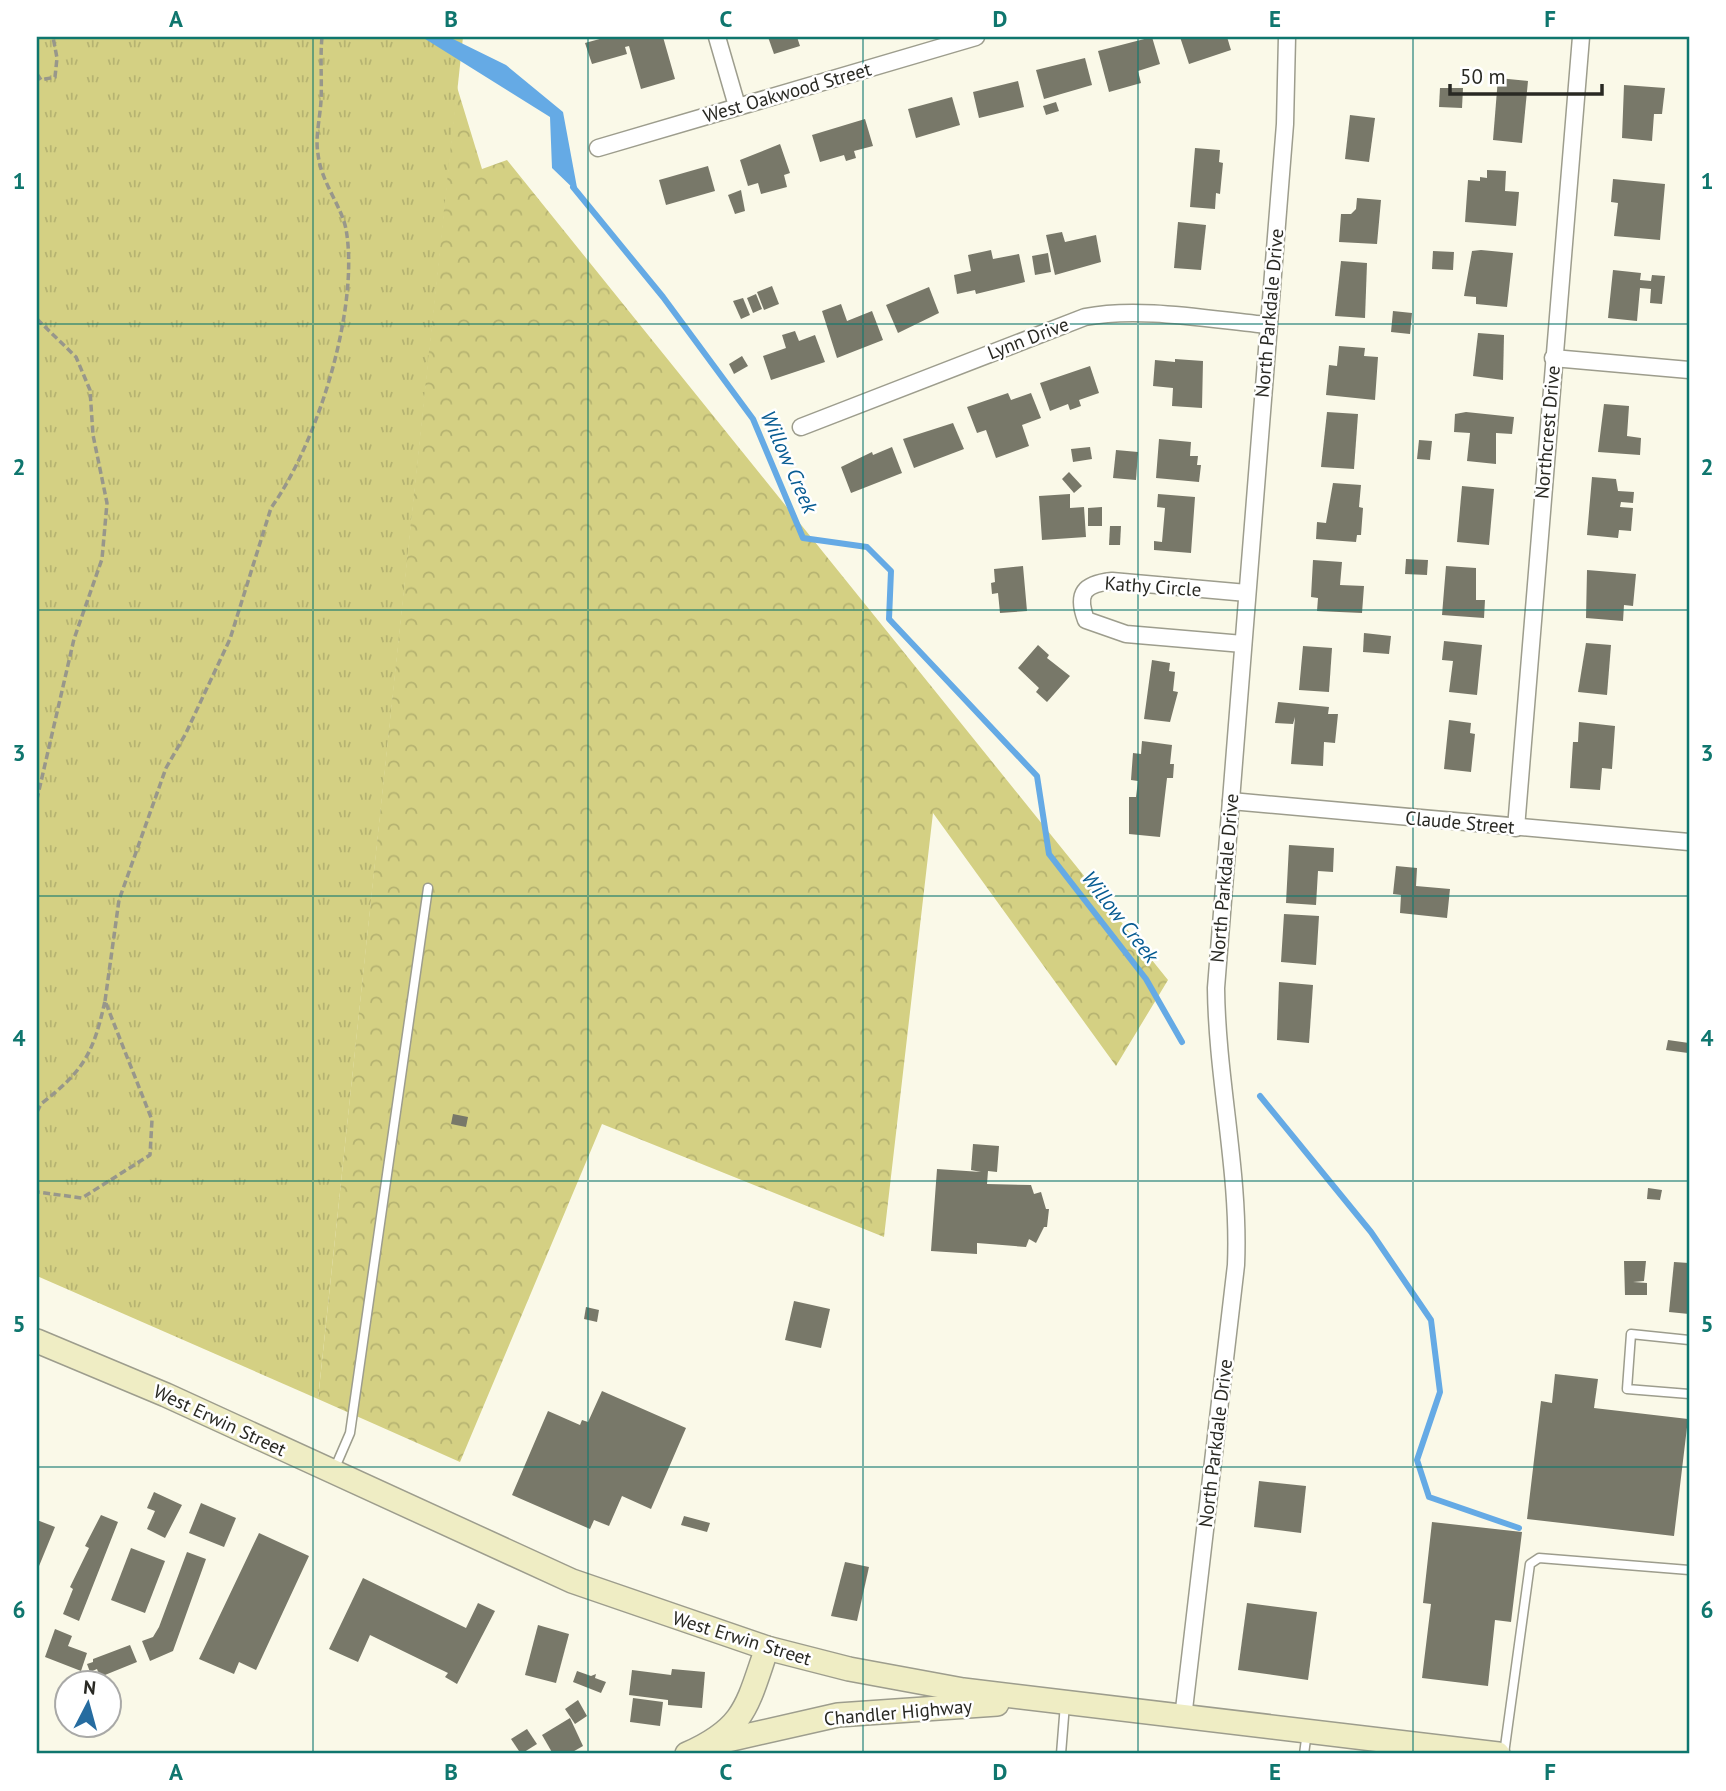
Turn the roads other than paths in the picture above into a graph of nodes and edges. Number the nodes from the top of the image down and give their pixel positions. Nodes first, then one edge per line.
1 (717, 37) edge
2 (976, 37) edge
3 (1287, 37) edge
4 (1581, 37) edge
5 (737, 106) junction
6 (598, 148) dead end
7 (1268, 325) junction
8 (1553, 358) junction
9 (1689, 370) edge
10 (801, 426) dead end
11 (1247, 593) junction
12 (1243, 644) junction
13 (1231, 801) junction
14 (1516, 828) junction
15 (1689, 842) edge
16 (428, 888) dead end
17 (1689, 1340) edge
18 (37, 1341) edge
19 (1689, 1394) edge
20 (333, 1472) junction
21 (1689, 1570) edge
22 (767, 1648) junction
23 (1057, 1703) junction
24 (1183, 1718) junction
25 (1306, 1743) edge
26 (710, 1744) junction
27 (1390, 1748) edge
28 (687, 1754) edge
29 (1061, 1754) edge
30 (1498, 1754) edge
31 (1504, 1754) edge

1 - 5 street
2 - 5 street, West Oakwood Street
3 - 7 street, North Parkdale Drive
4 - 8 street, Northcrest Drive
5 - 6 street, West Oakwood Street
7 - 10 street, Lynn Drive
7 - 11 street, North Parkdale Drive
8 - 9 street
8 - 14 street, Northcrest Drive
11 - 12 street, North Parkdale Drive
11 - 12 street, Kathy Circle
12 - 13 street, North Parkdale Drive
13 - 14 street, Claude Street
13 - 24 street, North Parkdale Drive
14 - 15 street, Claude Street
16 - 20 lane
17 - 19 lane
18 - 20 main road, West Erwin Street
20 - 22 main road, West Erwin Street
21 - 31 lane
22 - 23 main road, West Erwin Street
22 - 26 main road, Chandler Highway
23 - 24 main road, West Erwin Street
23 - 26 main road, Chandler Highway
23 - 29 lane
24 - 25 main road, West Erwin Street
25 - 27 main road, West Erwin Street
26 - 28 main road, Chandler Highway
27 - 30 main road, West Erwin Street

